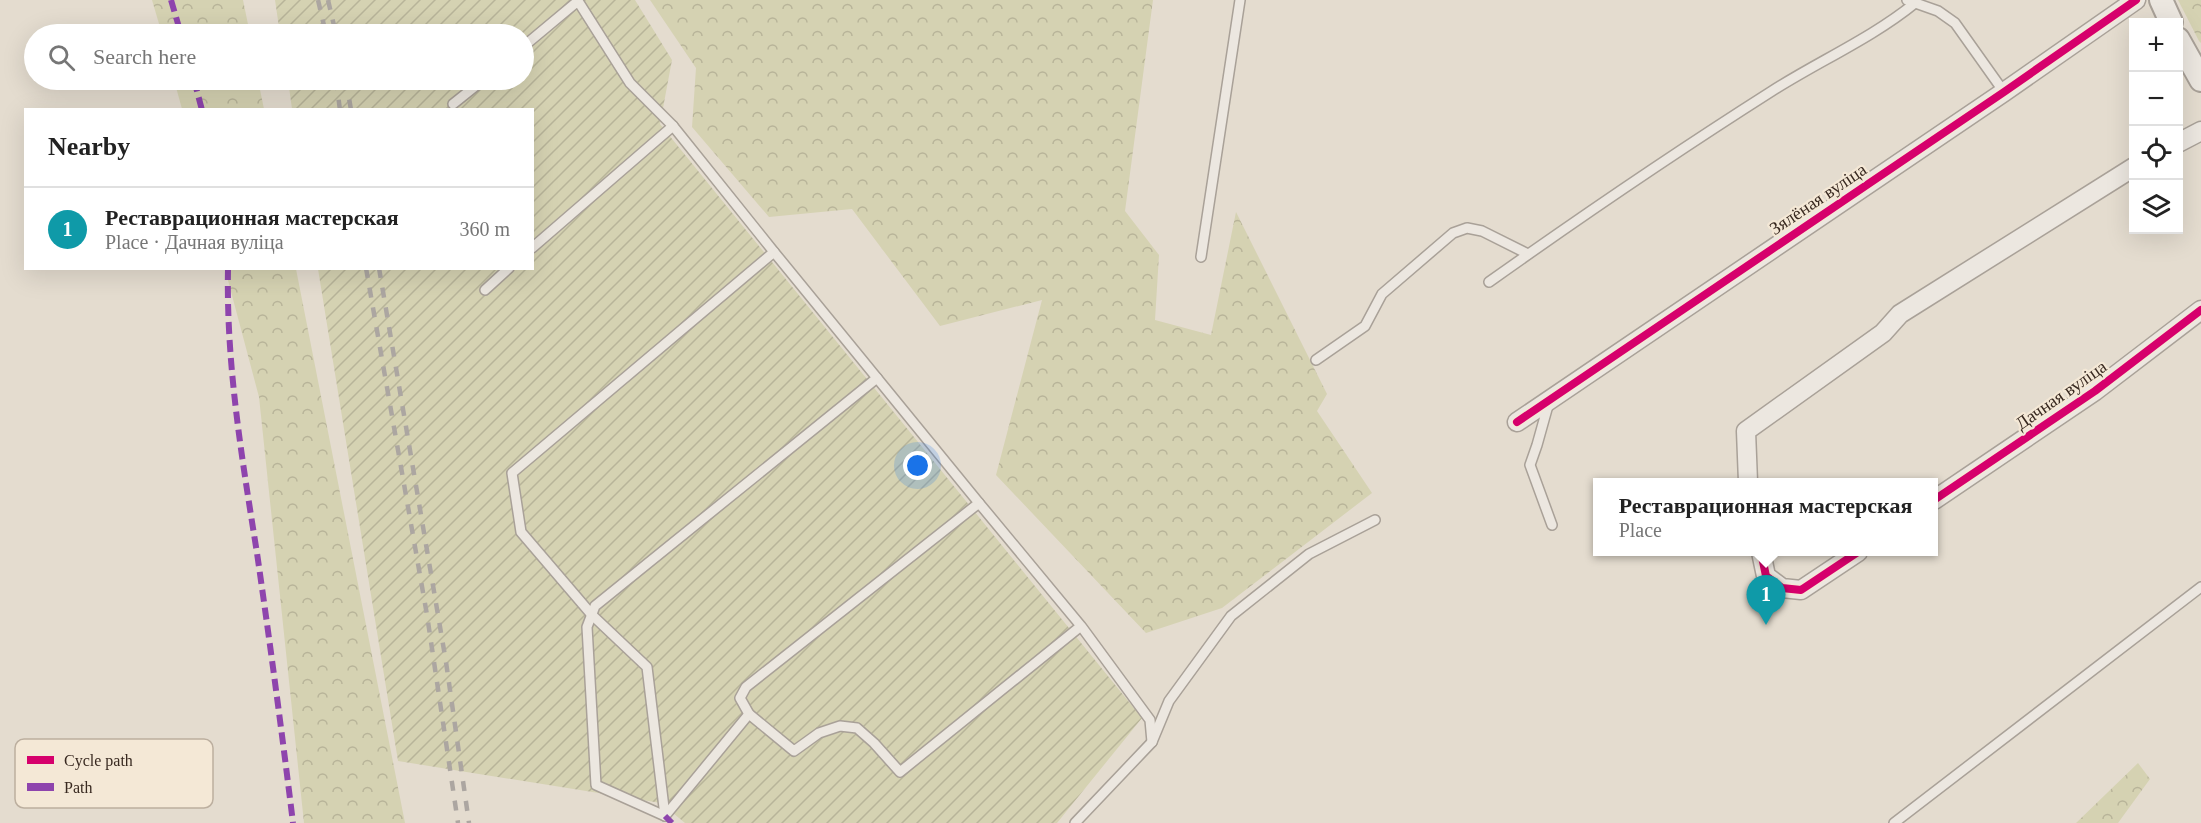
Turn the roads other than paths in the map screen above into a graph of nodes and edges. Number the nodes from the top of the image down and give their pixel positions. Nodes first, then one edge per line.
1 (1240, 0) edge
2 (2136, 0) edge
3 (2162, 0) edge
4 (577, 1) edge
5 (1911, 2) edge
6 (2169, 18) edge
7 (534, 38) edge
8 (2183, 48) edge
9 (2201, 80) edge
10 (470, 90) edge
11 (2004, 92) junction
12 (453, 104) dead end
13 (673, 126) junction
14 (2201, 131) edge
15 (2183, 140) edge
16 (2129, 170) edge
17 (534, 246) edge
18 (774, 252) junction
19 (1528, 254) junction
20 (1201, 257) dead end
21 (507, 270) edge
22 (1489, 282) dead end
23 (485, 290) dead end
24 (2201, 310) edge
25 (1316, 360) dead end
26 (877, 378) junction
27 (1549, 400) junction
28 (1517, 422) dead end
29 (1748, 478) edge
30 (1938, 497) edge
31 (979, 504) junction
32 (1375, 520) dead end
33 (1552, 525) dead end
34 (1762, 556) edge
35 (1852, 556) edge
36 (2201, 587) edge
37 (592, 615) junction
38 (1081, 626) junction
39 (749, 714) junction
40 (1152, 742) junction
41 (665, 816) junction
42 (1075, 823) edge
43 (1894, 823) edge

1 - 20 lane
2 - 11 street, Зялёная вуліца
3 - 6 street
4 - 7 lane
4 - 13 lane
5 - 11 lane
5 - 19 lane
8 - 9 street
10 - 12 lane
11 - 27 street, Зялёная вуліца
13 - 17 lane
13 - 18 lane
14 - 15 street
16 - 29 street
18 - 26 lane
18 - 37 lane
19 - 22 lane
19 - 25 lane
21 - 23 lane
24 - 30 street, Дачная вуліца
26 - 31 lane
26 - 37 lane
27 - 28 street, Зялёная вуліца
27 - 33 lane
31 - 38 lane
31 - 39 lane
32 - 40 lane
34 - 35 street
36 - 43 lane
37 - 41 lane
37 - 41 lane
38 - 39 lane
38 - 40 lane
39 - 41 lane
40 - 42 lane

